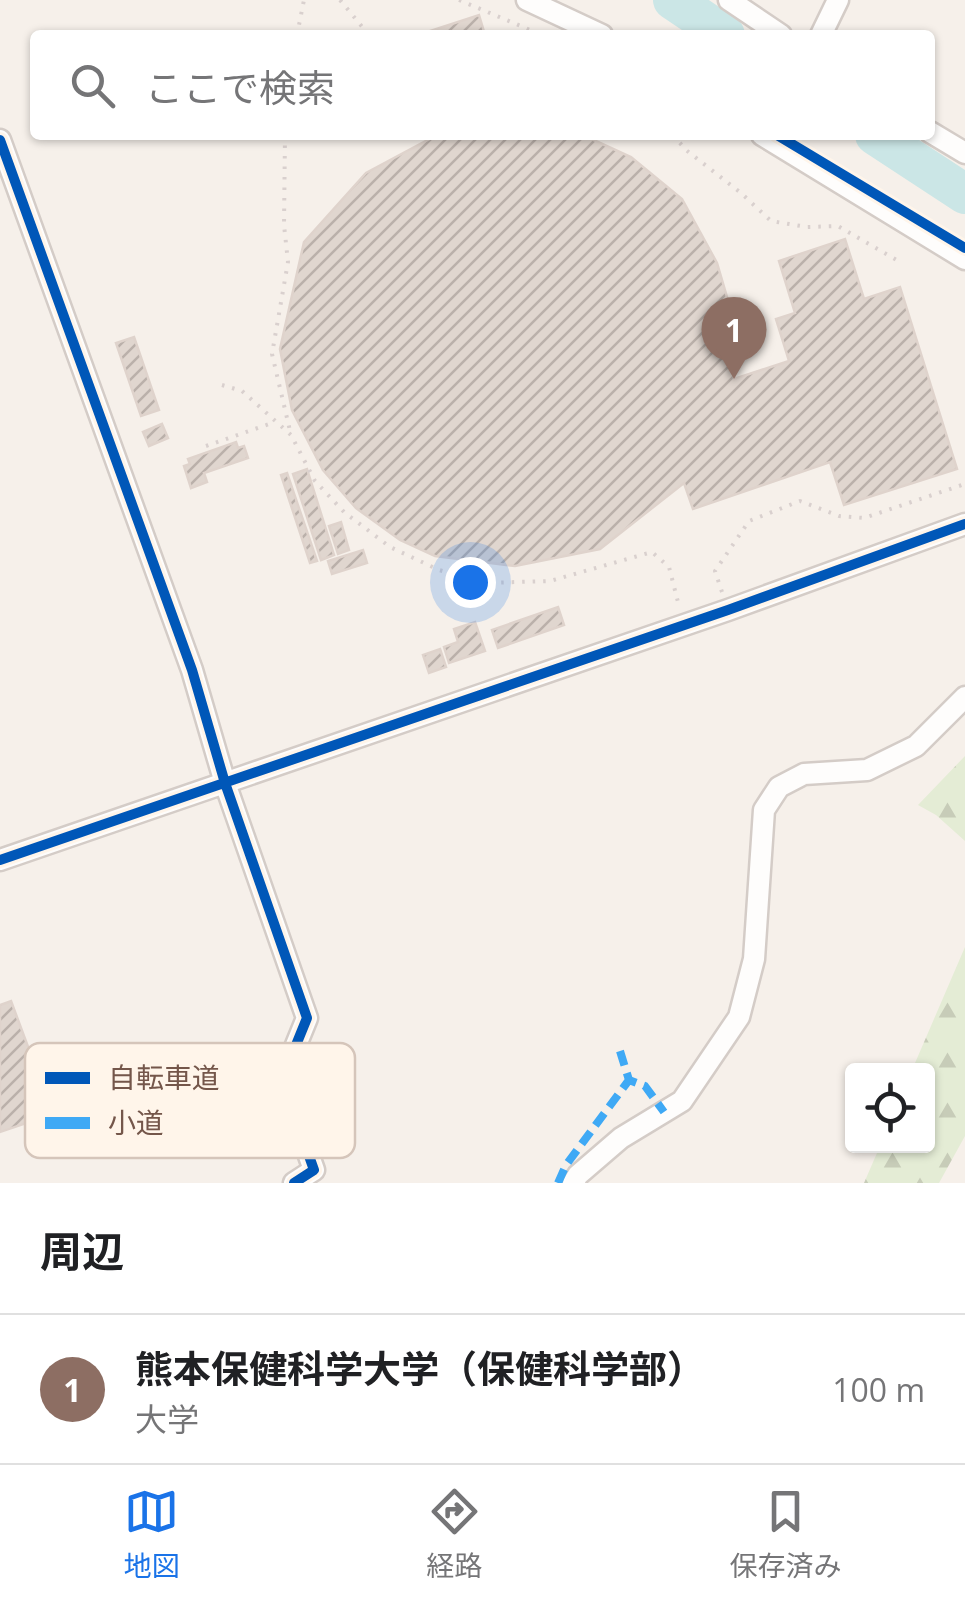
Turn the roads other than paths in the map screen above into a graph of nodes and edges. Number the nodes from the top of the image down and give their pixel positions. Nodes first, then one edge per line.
1 (527, 0) edge
2 (728, 0) edge
3 (838, 0) edge
4 (591, 30) edge
5 (773, 30) edge
6 (823, 30) edge
7 (935, 135) edge
8 (0, 140) edge
9 (770, 140) edge
10 (965, 153) edge
11 (965, 259) edge
12 (965, 524) edge
13 (965, 696) edge
14 (226, 783) junction
15 (0, 860) edge
16 (297, 1043) edge
17 (310, 1158) edge
18 (294, 1183) edge
19 (573, 1183) edge

1 - 4 street
2 - 5 street
3 - 6 street
7 - 10 street
8 - 14 street
9 - 11 street
12 - 14 street
13 - 19 street
14 - 15 street
14 - 16 street
17 - 18 street

